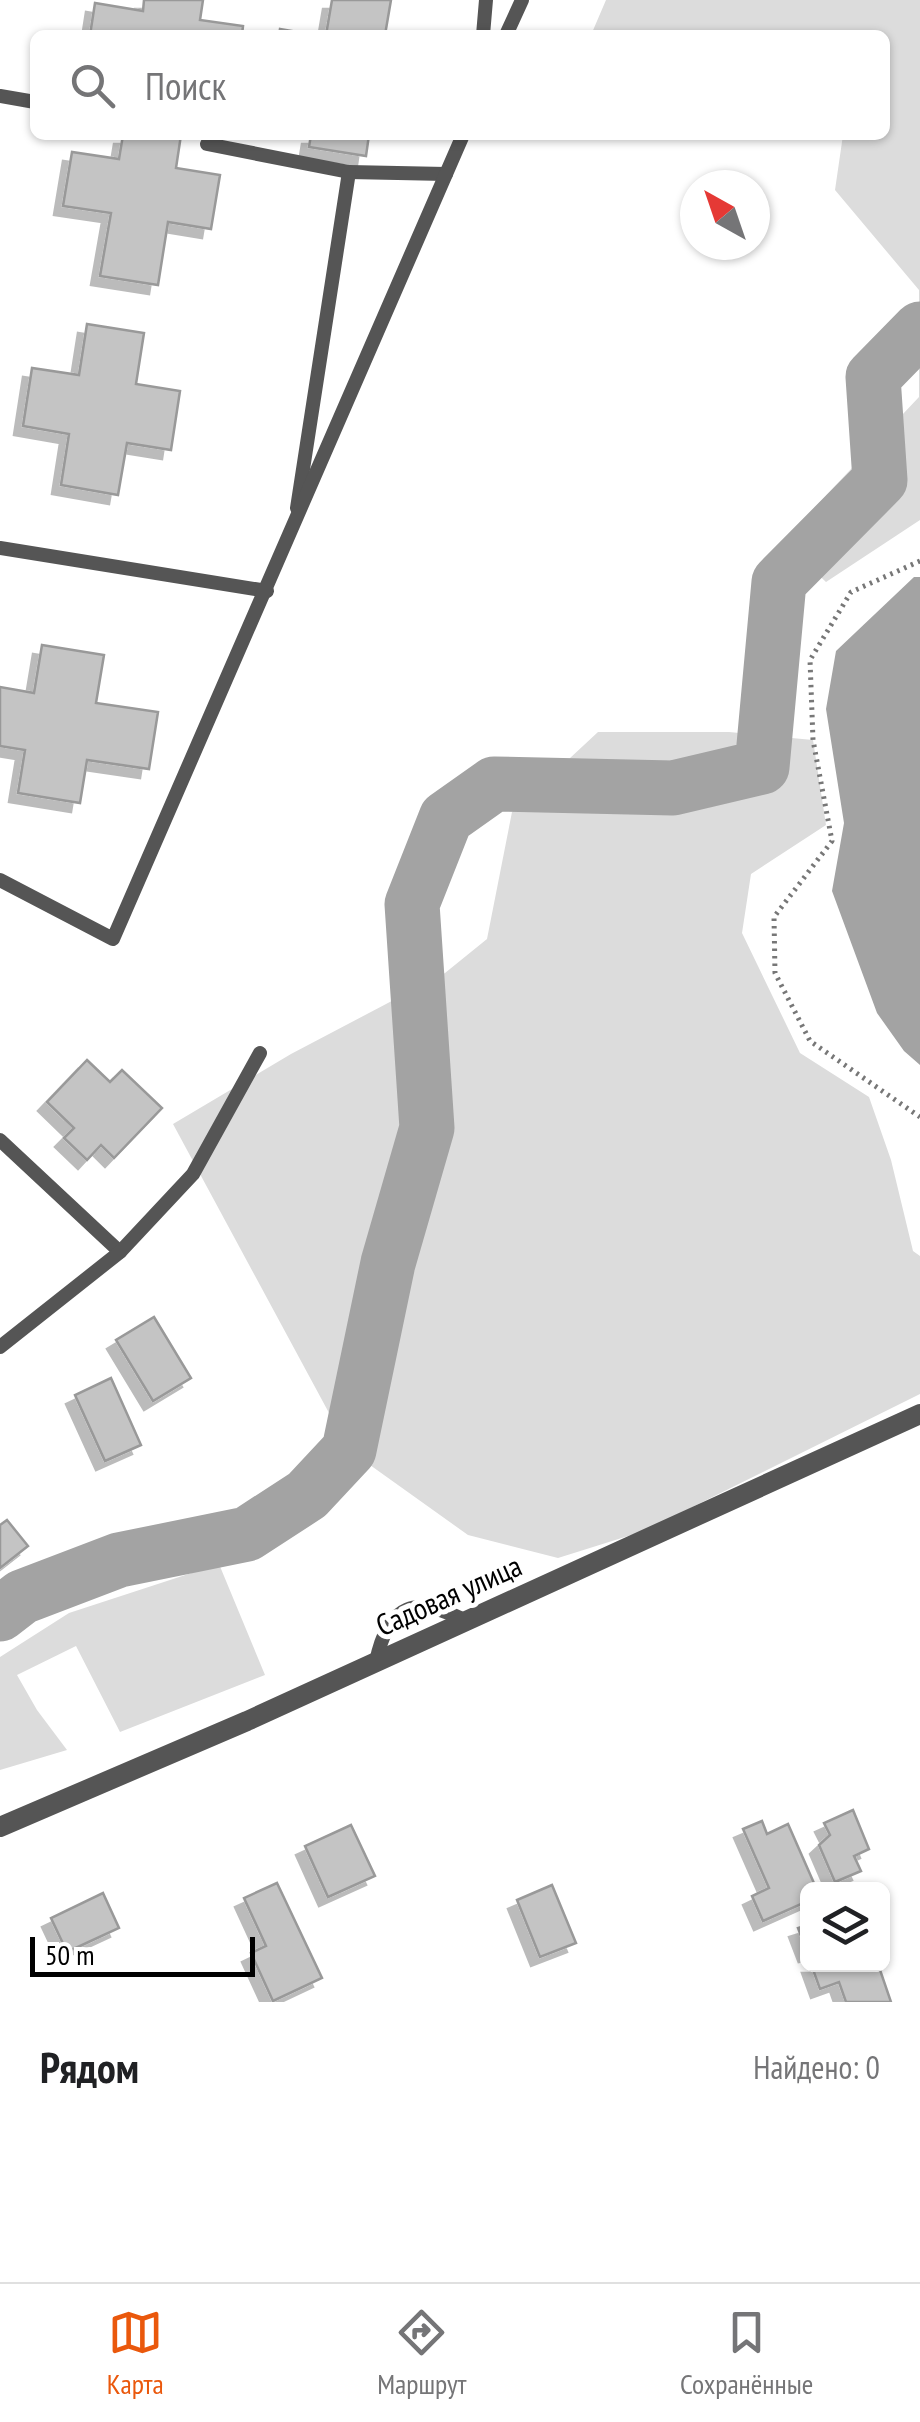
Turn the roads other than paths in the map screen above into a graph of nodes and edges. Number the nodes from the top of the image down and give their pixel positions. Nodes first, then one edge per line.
1 (486, 0) edge
2 (522, 0) edge
3 (483, 30) edge
4 (508, 30) edge
5 (0, 96) edge
6 (30, 101) edge
7 (461, 140) edge
8 (207, 144) dead end
9 (349, 172) junction
10 (446, 174) junction
11 (294, 528) junction
12 (0, 548) edge
13 (267, 591) junction
14 (0, 880) edge
15 (260, 1053) dead end
16 (0, 1140) edge
17 (120, 1252) junction
18 (0, 1347) edge
19 (920, 1414) edge
20 (466, 1621) junction
21 (376, 1662) junction
22 (0, 1827) edge

1 - 3 lane
2 - 4 lane
5 - 6 lane
7 - 10 lane
8 - 9 lane
9 - 10 lane
9 - 11 lane
10 - 11 lane
11 - 13 lane
12 - 13 lane
13 - 14 lane
15 - 17 lane
16 - 17 lane
17 - 18 lane
19 - 20 street, Садовая улица
20 - 21 street, Садовая улица
20 - 21 lane
21 - 22 street, Садовая улица

